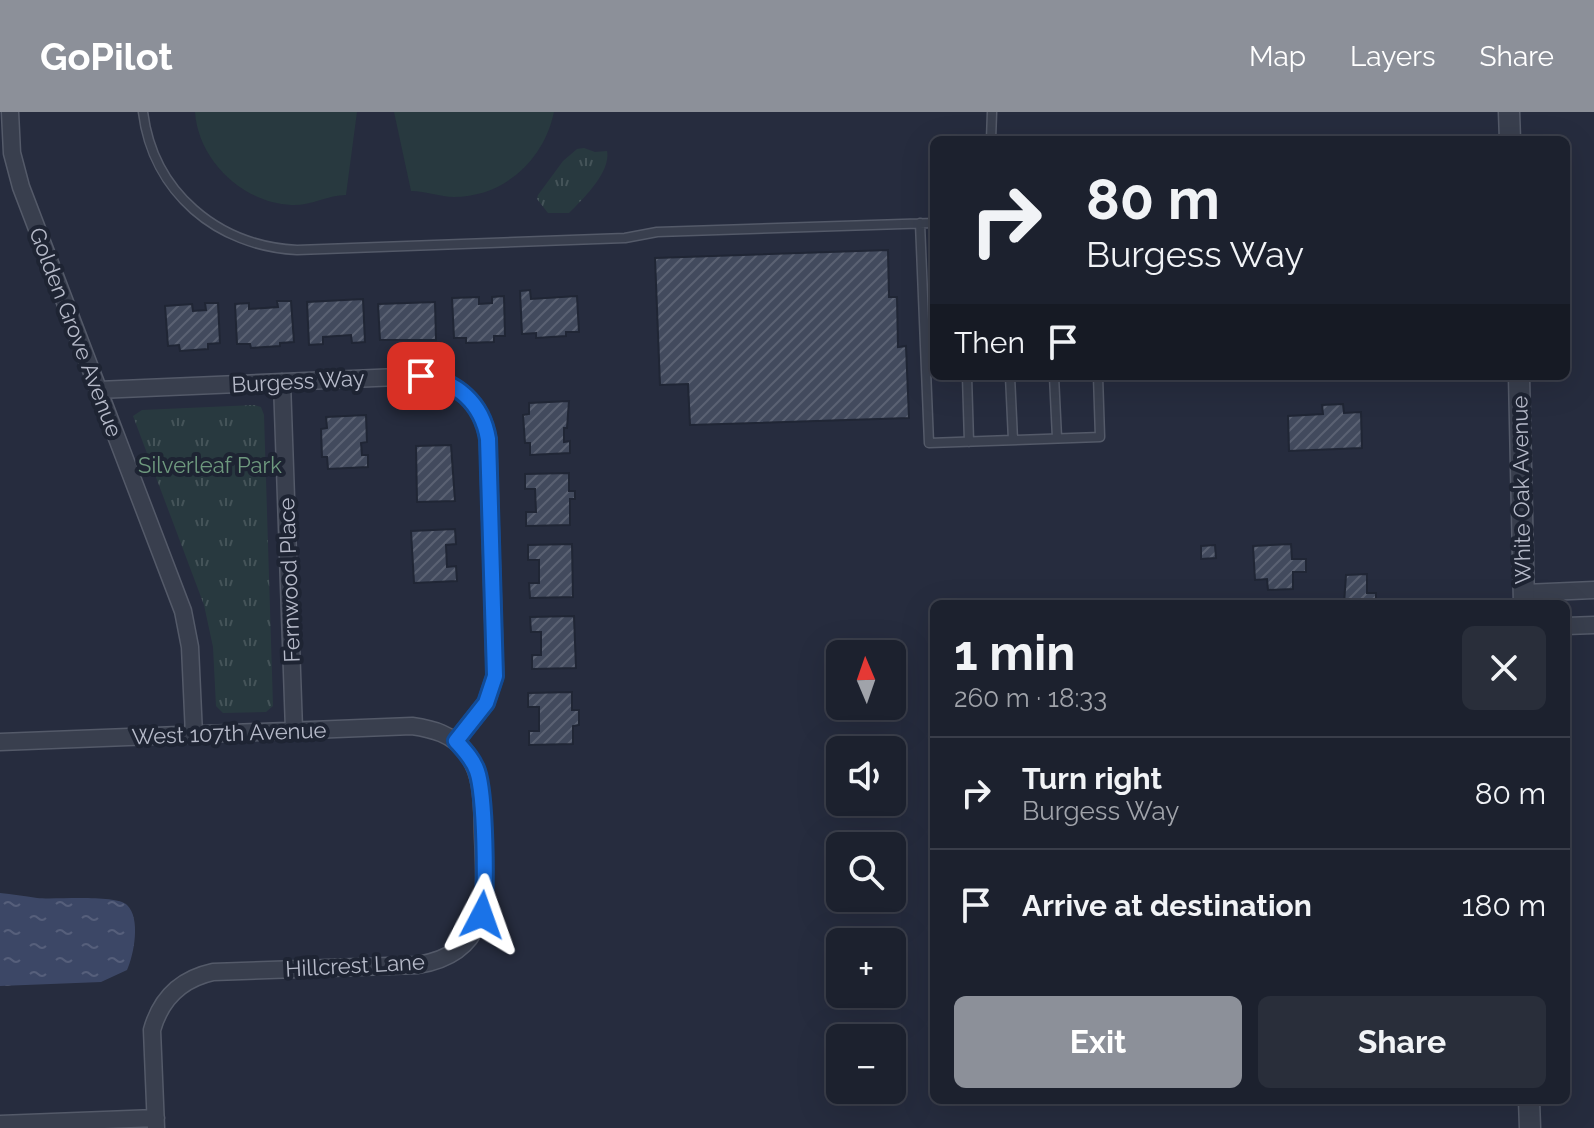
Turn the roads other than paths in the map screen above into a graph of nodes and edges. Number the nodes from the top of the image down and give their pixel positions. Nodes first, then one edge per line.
1 (10, 112) edge
2 (143, 112) edge
3 (992, 112) edge
4 (1509, 112) edge
5 (991, 136) edge
6 (1510, 136) edge
7 (920, 223) junction
8 (930, 223) edge
9 (967, 380) edge
10 (1010, 380) edge
11 (1054, 380) edge
12 (1098, 380) edge
13 (1519, 380) edge
14 (282, 382) junction
15 (98, 390) junction
16 (1057, 438) junction
17 (1013, 440) junction
18 (969, 442) junction
19 (1594, 590) edge
20 (1524, 598) edge
21 (1594, 625) edge
22 (1570, 626) edge
23 (294, 730) junction
24 (194, 735) junction
25 (456, 741) junction
26 (0, 742) edge
27 (1529, 1104) edge
28 (156, 1123) edge
29 (0, 1124) edge
30 (1530, 1128) edge

1 - 15 street, Golden Grove Avenue
2 - 7 lane
3 - 5 lane
4 - 6 street
7 - 8 lane
7 - 18 lane
9 - 18 lane
10 - 17 lane
11 - 16 lane
12 - 16 lane
13 - 20 street, White Oak Avenue
14 - 15 street, Burgess Way
14 - 23 street, Fernwood Place
14 - 25 street, Burgess Way
15 - 24 street, Golden Grove Avenue
16 - 17 lane
17 - 18 lane
19 - 20 street
21 - 22 street
23 - 24 street, West 107th Avenue
23 - 25 street, West 107th Avenue
24 - 26 street, West 107th Avenue
25 - 28 street, Hillcrest Lane
27 - 30 street
28 - 29 street

